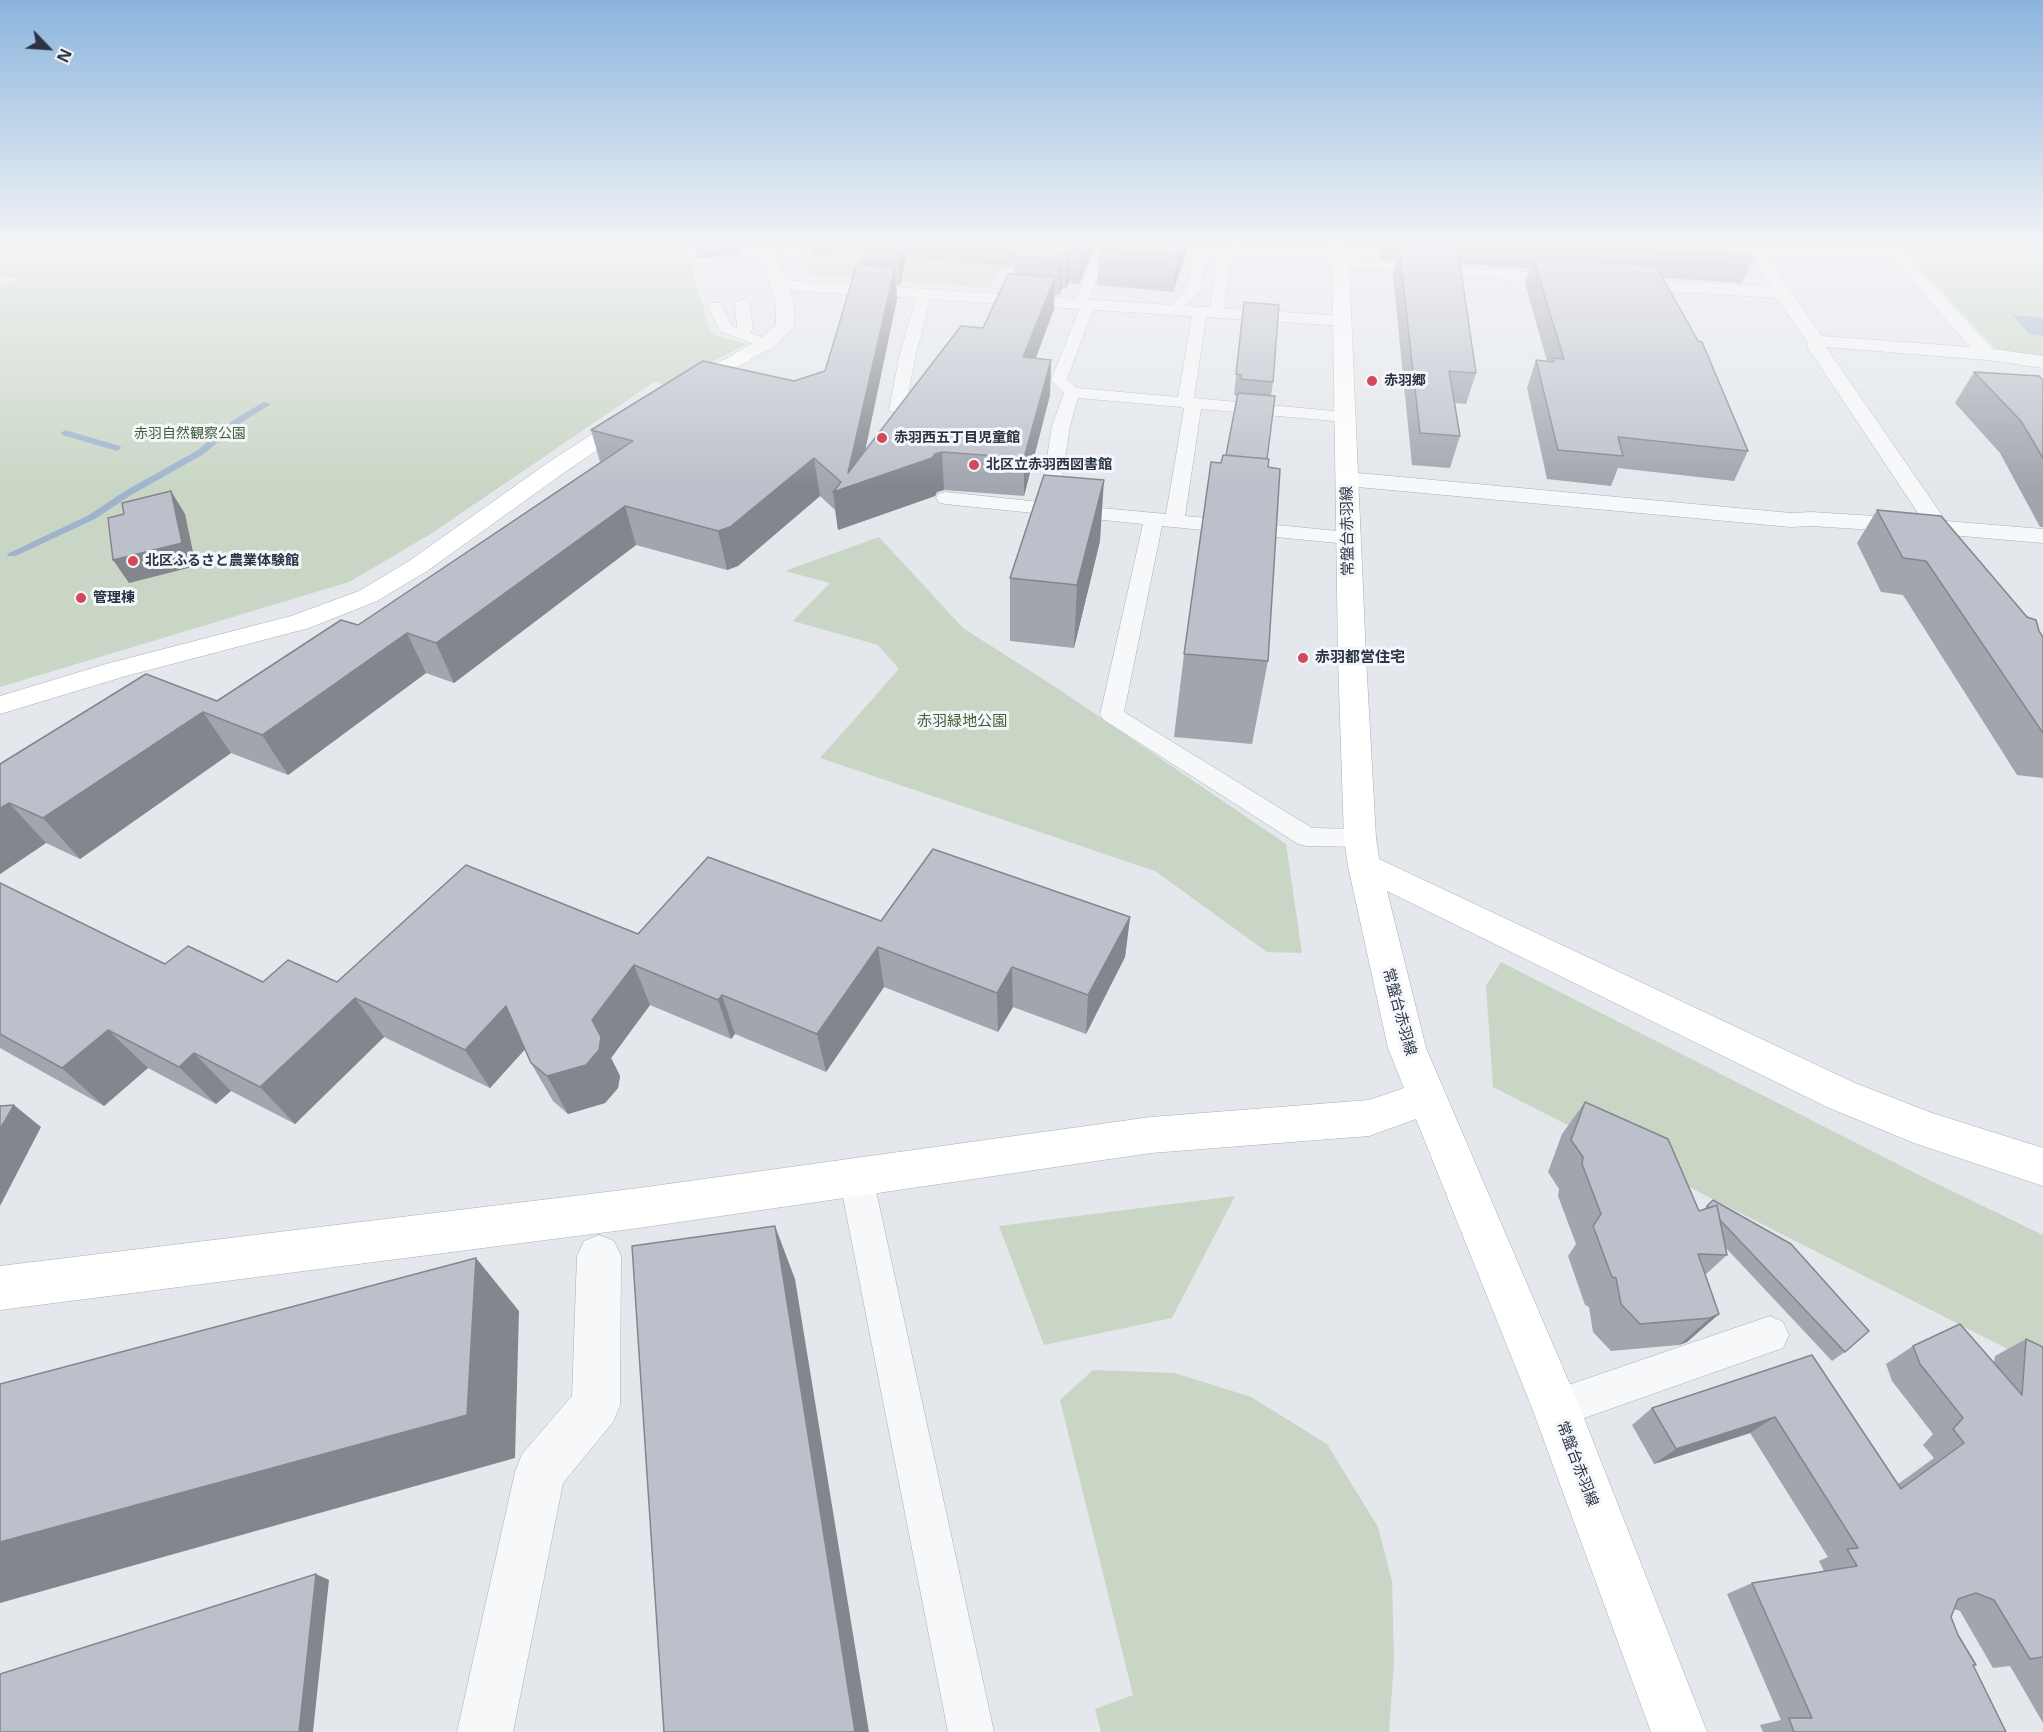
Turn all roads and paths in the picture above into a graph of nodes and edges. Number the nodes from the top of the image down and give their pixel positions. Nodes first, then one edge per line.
1 (724, 325) edge
2 (745, 325) edge
3 (785, 325) edge
4 (916, 325) edge
5 (1077, 325) edge
6 (1205, 325) edge
7 (1343, 325) edge
8 (1804, 325) edge
9 (1960, 325) edge
10 (1816, 341) junction
11 (740, 346) junction
12 (1987, 354) junction
13 (2043, 362) edge
14 (1072, 392) junction
15 (1185, 402) junction
16 (897, 410) edge
17 (1344, 417) junction
18 (1347, 479) junction
19 (945, 498) dead end
20 (1048, 508) junction
21 (1164, 520) junction
22 (1939, 527) junction
23 (2043, 536) edge
24 (1348, 538) junction
25 (0, 705) edge
26 (1362, 852) junction
27 (1426, 1098) junction
28 (2043, 1167) edge
29 (856, 1177) junction
30 (599, 1256) dead end
31 (0, 1288) edge
32 (1770, 1335) dead end
33 (1557, 1408) junction
34 (485, 1732) edge
35 (971, 1732) edge
36 (1679, 1732) edge

1 - 11 lane
2 - 11 lane
3 - 11 street
4 - 16 lane
5 - 14 lane
6 - 15 lane
7 - 17 street, 常盤台赤羽線
8 - 10 street
9 - 12 street
10 - 12 street
10 - 22 street
11 - 25 street
12 - 13 street
14 - 15 lane
14 - 20 lane
15 - 17 lane
15 - 21 lane
17 - 18 street, 常盤台赤羽線
18 - 22 street
18 - 24 street, 常盤台赤羽線
19 - 20 lane
20 - 21 lane
21 - 24 lane
21 - 26 lane
22 - 23 street
24 - 26 street, 常盤台赤羽線
26 - 27 street, 常盤台赤羽線
26 - 28 street
27 - 29 street
27 - 33 street, 常盤台赤羽線
29 - 31 street
29 - 35 lane
30 - 34 street
32 - 33 lane
33 - 36 street, 常盤台赤羽線

